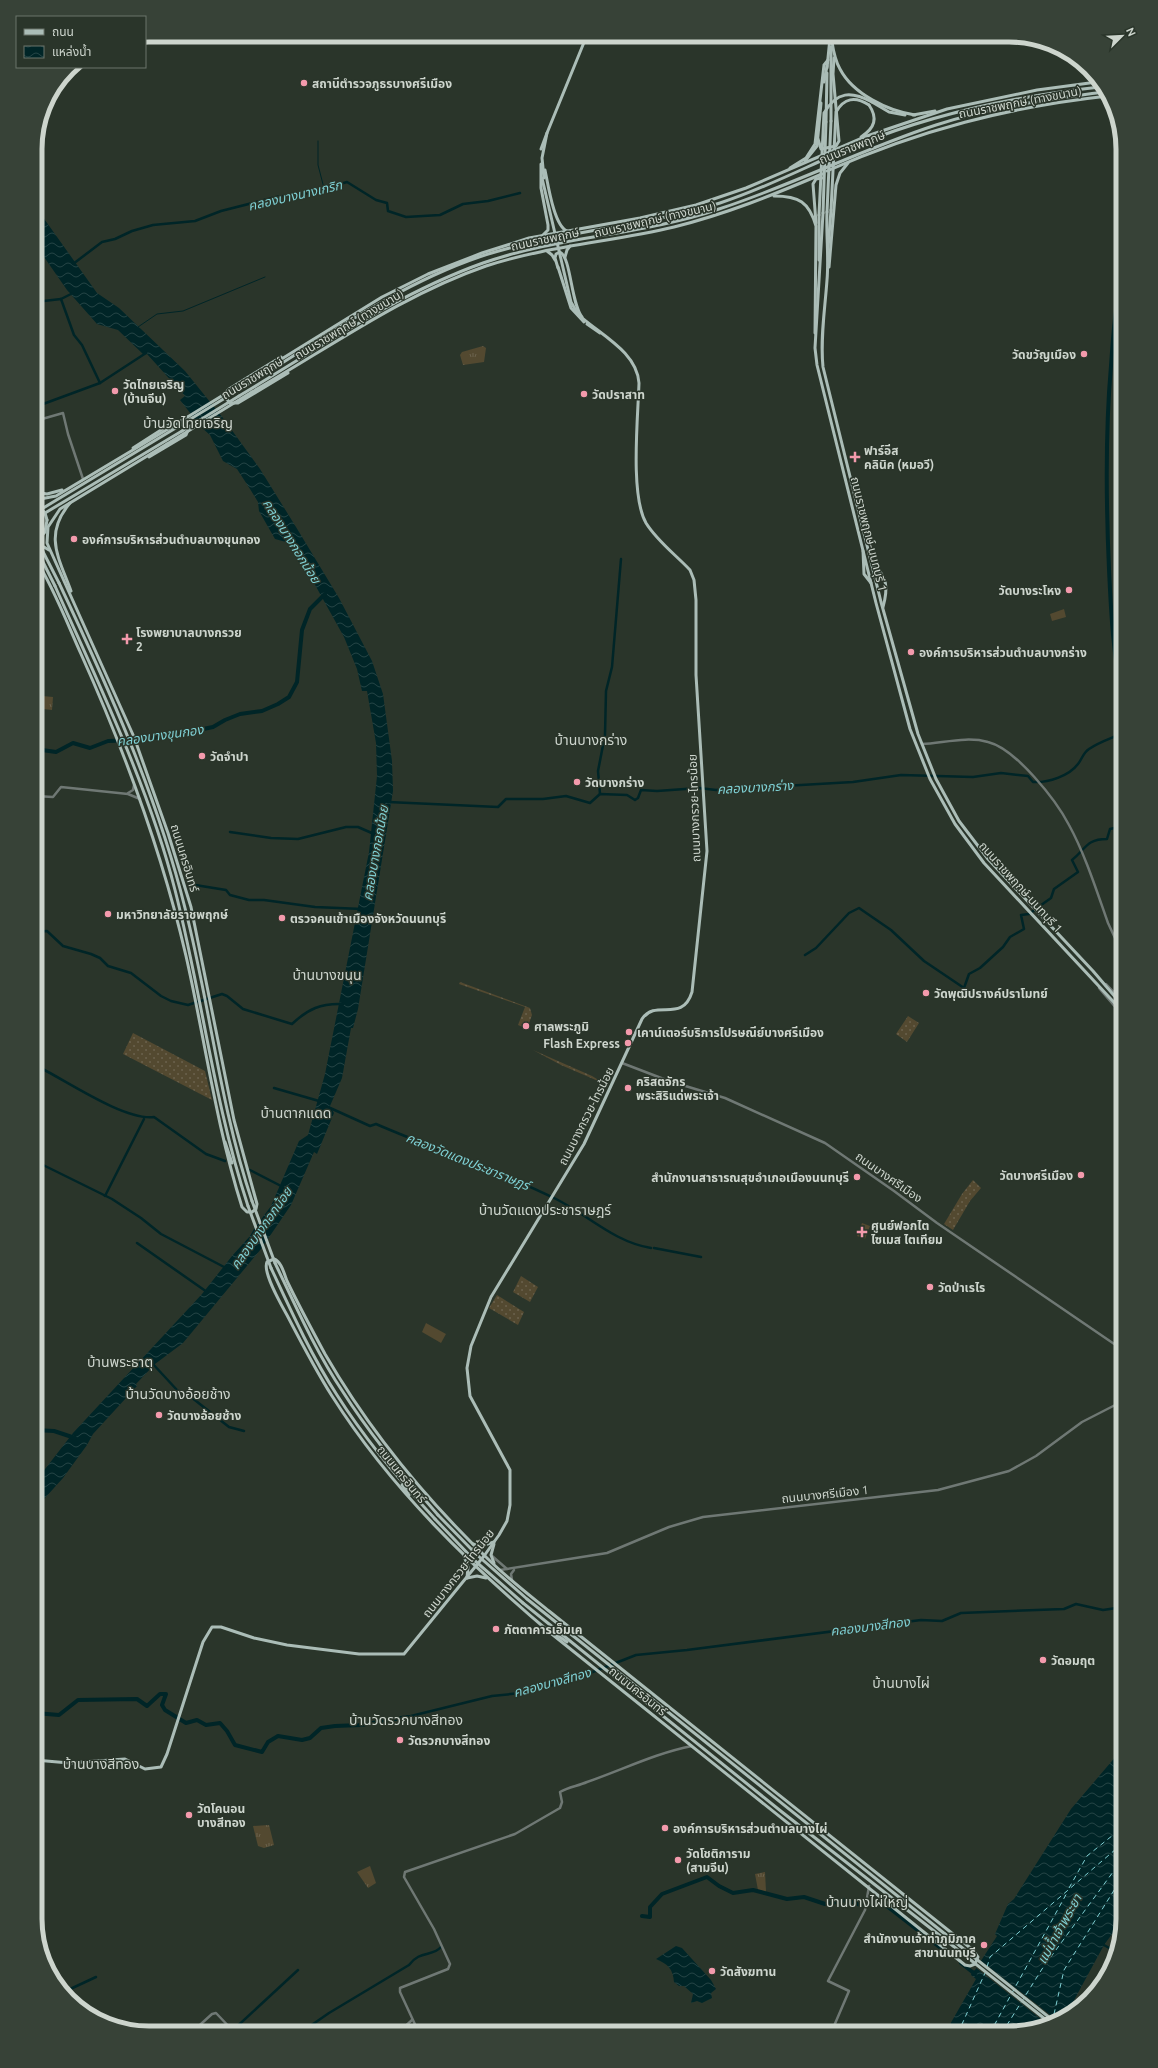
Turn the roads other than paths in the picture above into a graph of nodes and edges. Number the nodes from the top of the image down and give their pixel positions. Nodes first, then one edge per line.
1 (584, 42) edge
2 (830, 42) edge
3 (831, 42) edge
4 (832, 42) edge
5 (834, 56) junction
6 (828, 60) junction
7 (827, 66) junction
8 (1092, 83) edge
9 (1062, 86) junction
10 (1096, 87) edge
11 (1090, 88) junction
12 (1100, 93) edge
13 (1090, 94) junction
14 (1102, 97) edge
15 (1064, 101) junction
16 (870, 103) junction
17 (947, 109) junction
18 (915, 115) junction
19 (925, 133) junction
20 (897, 138) junction
21 (818, 139) junction
22 (855, 141) junction
23 (850, 161) junction
24 (541, 162) junction
25 (797, 167) junction
26 (786, 172) junction
27 (836, 185) junction
28 (773, 196) junction
29 (640, 218) junction
30 (699, 220) junction
31 (558, 221) junction
32 (672, 223) junction
33 (548, 225) junction
34 (816, 226) junction
35 (620, 227) junction
36 (568, 231) junction
37 (543, 235) junction
38 (570, 246) junction
39 (545, 251) junction
40 (495, 252) junction
41 (827, 253) junction
42 (475, 255) junction
43 (507, 256) junction
44 (565, 258) junction
45 (486, 267) junction
46 (558, 268) junction
47 (820, 274) junction
48 (827, 279) junction
49 (580, 316) junction
50 (374, 319) junction
51 (345, 320) junction
52 (585, 322) junction
53 (589, 324) junction
54 (353, 328) junction
55 (600, 333) junction
56 (328, 335) junction
57 (815, 348) junction
58 (291, 352) junction
59 (298, 365) junction
60 (42, 419) edge
61 (124, 455) junction
62 (136, 463) junction
63 (83, 478) junction
64 (68, 488) junction
65 (42, 493) edge
66 (42, 500) edge
67 (72, 501) junction
68 (42, 509) edge
69 (42, 509) edge
70 (42, 515) edge
71 (48, 526) junction
72 (42, 537) edge
73 (862, 545) junction
74 (42, 548) edge
75 (42, 550) edge
76 (49, 550) junction
77 (42, 561) edge
78 (872, 565) junction
79 (42, 570) edge
80 (872, 584) junction
81 (77, 607) junction
82 (883, 607) junction
83 (74, 638) junction
84 (88, 660) junction
85 (921, 744) junction
86 (134, 783) junction
87 (128, 794) junction
88 (42, 796) edge
89 (141, 800) junction
90 (169, 836) junction
91 (174, 869) junction
92 (166, 876) junction
93 (174, 888) junction
94 (1116, 937) edge
95 (1093, 971) junction
96 (1089, 976) junction
97 (208, 994) junction
98 (1116, 995) edge
99 (1116, 998) edge
100 (197, 999) junction
101 (209, 1000) junction
102 (198, 1004) junction
103 (1116, 1005) edge
104 (1116, 1008) edge
105 (622, 1063) junction
106 (223, 1140) junction
107 (236, 1147) junction
108 (235, 1166) junction
109 (248, 1174) junction
110 (298, 1303) junction
111 (285, 1311) junction
112 (299, 1329) junction
113 (314, 1344) junction
114 (1116, 1345) edge
115 (1116, 1405) edge
116 (404, 1475) junction
117 (399, 1478) junction
118 (423, 1492) junction
119 (414, 1504) junction
120 (494, 1542) junction
121 (472, 1543) junction
122 (491, 1555) junction
123 (464, 1556) junction
124 (484, 1556) junction
125 (496, 1566) junction
126 (476, 1567) junction
127 (500, 1570) junction
128 (508, 1570) junction
129 (514, 1570) junction
130 (467, 1578) junction
131 (488, 1578) junction
132 (512, 1580) junction
133 (545, 1628) junction
134 (574, 1646) junction
135 (647, 1694) junction
136 (667, 1705) junction
137 (686, 1741) junction
138 (693, 1746) junction
139 (683, 1748) junction
140 (42, 1761) edge
141 (782, 1812) junction
142 (803, 1834) junction
143 (833, 1838) junction
144 (852, 1859) junction
145 (869, 1886) junction
146 (874, 1890) junction
147 (878, 1893) junction
148 (868, 1894) junction
149 (892, 1899) junction
150 (1049, 2018) edge
151 (1045, 2019) edge
152 (412, 2020) junction
153 (199, 2026) edge
154 (229, 2026) edge
155 (406, 2026) edge
156 (415, 2026) edge
157 (834, 2026) edge

1 - 24 main road, ถนนบางกรวย-ไทรน้อย
2 - 6 main road, ถนนราชพฤกษ์-นนทบุรี 1
3 - 41 main road, ถนนราชพฤกษ์-นนทบุรี 1, bridge
4 - 5 main road
5 - 18 main road
5 - 21 main road
6 - 7 main road, ถนนราชพฤกษ์-นนทบุรี 1
6 - 26 main road
7 - 21 main road
7 - 47 main road, ถนนราชพฤกษ์-นนทบุรี 1, bridge
8 - 9 main road, ถนนราชพฤกษ์ (ทางขนาน)
9 - 11 main road
9 - 17 main road, ถนนราชพฤกษ์ (ทางขนาน)
10 - 11 main road, ถนนราชพฤกษ์
11 - 35 main road, ถนนราชพฤกษ์
12 - 13 main road, ถนนราชพฤกษ์
13 - 15 main road
13 - 20 main road, ถนนราชพฤกษ์
14 - 15 main road, ถนนราชพฤกษ์ (ทางขนาน)
15 - 19 main road, ถนนราชพฤกษ์ (ทางขนาน)
16 - 18 main road
16 - 22 main road
16 - 41 main road, bridge
16 - 47 main road, bridge
17 - 18 main road
17 - 22 main road, ถนนราชพฤกษ์ (ทางขนาน)
19 - 20 main road
19 - 23 main road, ถนนราชพฤกษ์ (ทางขนาน)
20 - 32 main road, ถนนราชพฤกษ์
21 - 25 main road
22 - 25 main road, ถนนราชพฤกษ์ (ทางขนาน)
23 - 27 main road
23 - 28 main road, ถนนราชพฤกษ์ (ทางขนาน)
24 - 31 main road
24 - 33 main road
24 - 49 main road, ถนนบางกรวย-ไทรน้อย, bridge
25 - 26 main road, ถนนราชพฤกษ์ (ทางขนาน)
26 - 29 main road, ถนนราชพฤกษ์ (ทางขนาน)
27 - 34 main road
27 - 48 main road
28 - 30 main road, ถนนราชพฤกษ์ (ทางขนาน)
28 - 34 main road
29 - 35 main road
29 - 36 main road, ถนนราชพฤกษ์ (ทางขนาน)
30 - 32 main road
30 - 38 main road, ถนนราชพฤกษ์ (ทางขนาน)
31 - 33 main road
31 - 36 main road
32 - 43 main road, ถนนราชพฤกษ์
33 - 37 main road
34 - 57 main road
35 - 40 main road, ถนนราชพฤกษ์
36 - 37 main road, ถนนราชพฤกษ์ (ทางขนาน)
37 - 42 main road, ถนนราชพฤกษ์ (ทางขนาน)
38 - 39 main road, ถนนราชพฤกษ์ (ทางขนาน)
38 - 44 main road
39 - 45 main road, ถนนราชพฤกษ์ (ทางขนาน)
39 - 46 main road
40 - 42 main road
40 - 56 main road, ถนนราชพฤกษ์
41 - 48 main road, ถนนราชพฤกษ์-นนทบุรี 1
42 - 51 main road, ถนนราชพฤกษ์ (ทางขนาน)
43 - 45 main road
43 - 54 main road, ถนนราชพฤกษ์
44 - 46 main road
44 - 53 main road
45 - 50 main road, ถนนราชพฤกษ์ (ทางขนาน)
46 - 52 main road
47 - 57 main road, ถนนราชพฤกษ์-นนทบุรี 1
48 - 78 main road, ถนนราชพฤกษ์-นนทบุรี 1
49 - 52 main road, ถนนบางกรวย-ไทรน้อย
49 - 53 main road, ถนนบางกรวย-ไทรน้อย
50 - 54 main road
50 - 59 main road, ถนนราชพฤกษ์ (ทางขนาน)
51 - 56 main road
51 - 58 main road, ถนนราชพฤกษ์ (ทางขนาน)
52 - 55 main road, ถนนบางกรวย-ไทรน้อย
53 - 55 main road, ถนนบางกรวย-ไทรน้อย
54 - 70 main road, ถนนราชพฤกษ์, bridge
55 - 105 main road, ถนนบางกรวย-ไทรน้อย
56 - 68 main road, ถนนราชพฤกษ์, bridge
57 - 73 main road, ถนนราชพฤกษ์-นนทบุรี 1
58 - 59 main road
58 - 61 main road, ถนนราชพฤกษ์ (ทางขนาน), bridge
59 - 62 main road, ถนนราชพฤกษ์ (ทางขนาน), bridge
60 - 63 street
61 - 62 main road
61 - 63 main road, ถนนราชพฤกษ์ (ทางขนาน)
62 - 67 main road, ถนนราชพฤกษ์ (ทางขนาน)
63 - 64 main road, ถนนราชพฤกษ์ (ทางขนาน)
64 - 65 main road
64 - 66 main road, ถนนราชพฤกษ์ (ทางขนาน)
67 - 71 main road, ถนนราชพฤกษ์ (ทางขนาน)
67 - 81 main road
69 - 71 main road, ถนนนครอินทร์, bridge
71 - 72 main road, ถนนราชพฤกษ์ (ทางขนาน)
71 - 76 main road, ถนนนครอินทร์
73 - 80 main road, ถนนราชพฤกษ์-นนทบุรี 1
73 - 80 main road
74 - 76 main road
75 - 91 main road, ถนนนครอินทร์, bridge
76 - 81 main road, ถนนนครอินทร์
77 - 84 main road, ถนนนครอินทร์, bridge
78 - 82 main road, ถนนราชพฤกษ์-นนทบุรี 1
78 - 82 main road
79 - 83 main road, ถนนนครอินทร์
80 - 96 main road, ถนนราชพฤกษ์-นนทบุรี 1
81 - 90 main road, ถนนนครอินทร์
82 - 85 main road, ถนนราชพฤกษ์-นนทบุรี 1
83 - 84 main road
83 - 86 main road, ถนนนครอินทร์
84 - 93 main road, ถนนนครอินทร์
85 - 94 street
85 - 95 main road, ถนนราชพฤกษ์-นนทบุรี 1
86 - 87 street
86 - 89 main road, ถนนนครอินทร์
87 - 88 street
87 - 89 street
89 - 92 main road, ถนนนครอินทร์
90 - 91 main road
90 - 97 main road, ถนนนครอินทร์
91 - 97 main road, ถนนนครอินทร์
92 - 93 main road
92 - 100 main road, ถนนนครอินทร์
93 - 100 main road, ถนนนครอินทร์
95 - 98 street, ถนนราชพฤกษ์-นนทบุรี 1
95 - 99 main road, ถนนราชพฤกษ์-นนทบุรี 1
96 - 103 main road, ถนนราชพฤกษ์-นนทบุรี 1
96 - 104 street, ถนนราชพฤกษ์-นนทบุรี 1
97 - 101 main road, ถนนนครอินทร์
100 - 102 main road, ถนนนครอินทร์
101 - 107 main road, ถนนนครอินทร์
101 - 109 main road, ถนนนครอินทร์
102 - 106 main road, ถนนนครอินทร์
102 - 108 main road, ถนนนครอินทร์
105 - 114 street, ถนนบางศรีเมือง
105 - 120 main road, ถนนบางกรวย-ไทรน้อย
106 - 108 main road
106 - 109 main road, ถนนนครอินทร์
107 - 109 main road
107 - 113 main road, ถนนนครอินทร์, bridge
108 - 112 main road, ถนนนครอินทร์, bridge
110 - 111 main road, ถนนนครอินทร์
110 - 113 main road
110 - 118 main road, ถนนนครอินทร์
111 - 112 main road
111 - 119 main road, ถนนนครอินทร์
112 - 117 main road, ถนนนครอินทร์
113 - 116 main road, ถนนนครอินทร์
115 - 129 street, ถนนบางศรีเมือง 1
116 - 118 main road
116 - 135 main road, ถนนนครอินทร์, bridge
117 - 119 main road
117 - 134 main road, ถนนนครอินทร์, bridge
118 - 121 main road, ถนนนครอินทร์
119 - 123 main road, ถนนนครอินทร์
120 - 121 main road
120 - 122 main road
120 - 124 main road, ถนนบางกรวย-ไทรน้อย
121 - 123 main road
121 - 124 main road, ถนนนครอินทร์
122 - 125 main road
122 - 128 street
123 - 126 main road, ถนนนครอินทร์
123 - 130 main road
124 - 125 main road, ถนนนครอินทร์
124 - 126 main road, ถนนบางกรวย-ไทรน้อย
125 - 127 main road, ถนนนครอินทร์
125 - 131 main road
126 - 130 main road, ถนนบางกรวย-ไทรน้อย
126 - 131 main road, ถนนนครอินทร์
127 - 128 street, ถนนบางศรีเมือง 1
127 - 132 main road, ถนนนครอินทร์
128 - 129 street, ถนนบางศรีเมือง 1
129 - 132 street
130 - 131 main road
130 - 140 main road, ถนนบางกรวย-ไทรน้อย
131 - 133 main road, ถนนนครอินทร์
132 - 136 main road, ถนนนครอินทร์
133 - 134 main road
133 - 137 main road, ถนนนครอินทร์
134 - 141 main road, ถนนนครอินทร์
135 - 136 main road
135 - 144 main road, ถนนนครอินทร์
136 - 143 main road, ถนนนครอินทร์
137 - 138 main road, ถนนนครอินทร์
137 - 139 street
138 - 139 street
138 - 142 main road, ถนนนครอินทร์
139 - 152 street
141 - 142 main road
141 - 149 main road, ถนนนครอินทร์
142 - 145 main road, ถนนนครอินทร์
143 - 144 main road
143 - 147 main road, ถนนนครอินทร์
144 - 150 main road, ถนนนครอินทร์, bridge
145 - 146 main road, ถนนนครอินทร์
145 - 148 street
146 - 147 main road, ถนนนครอินทร์
146 - 148 street
147 - 149 main road
148 - 157 street
149 - 151 main road, ถนนนครอินทร์, bridge
152 - 155 street
152 - 156 street
153 - 154 street

